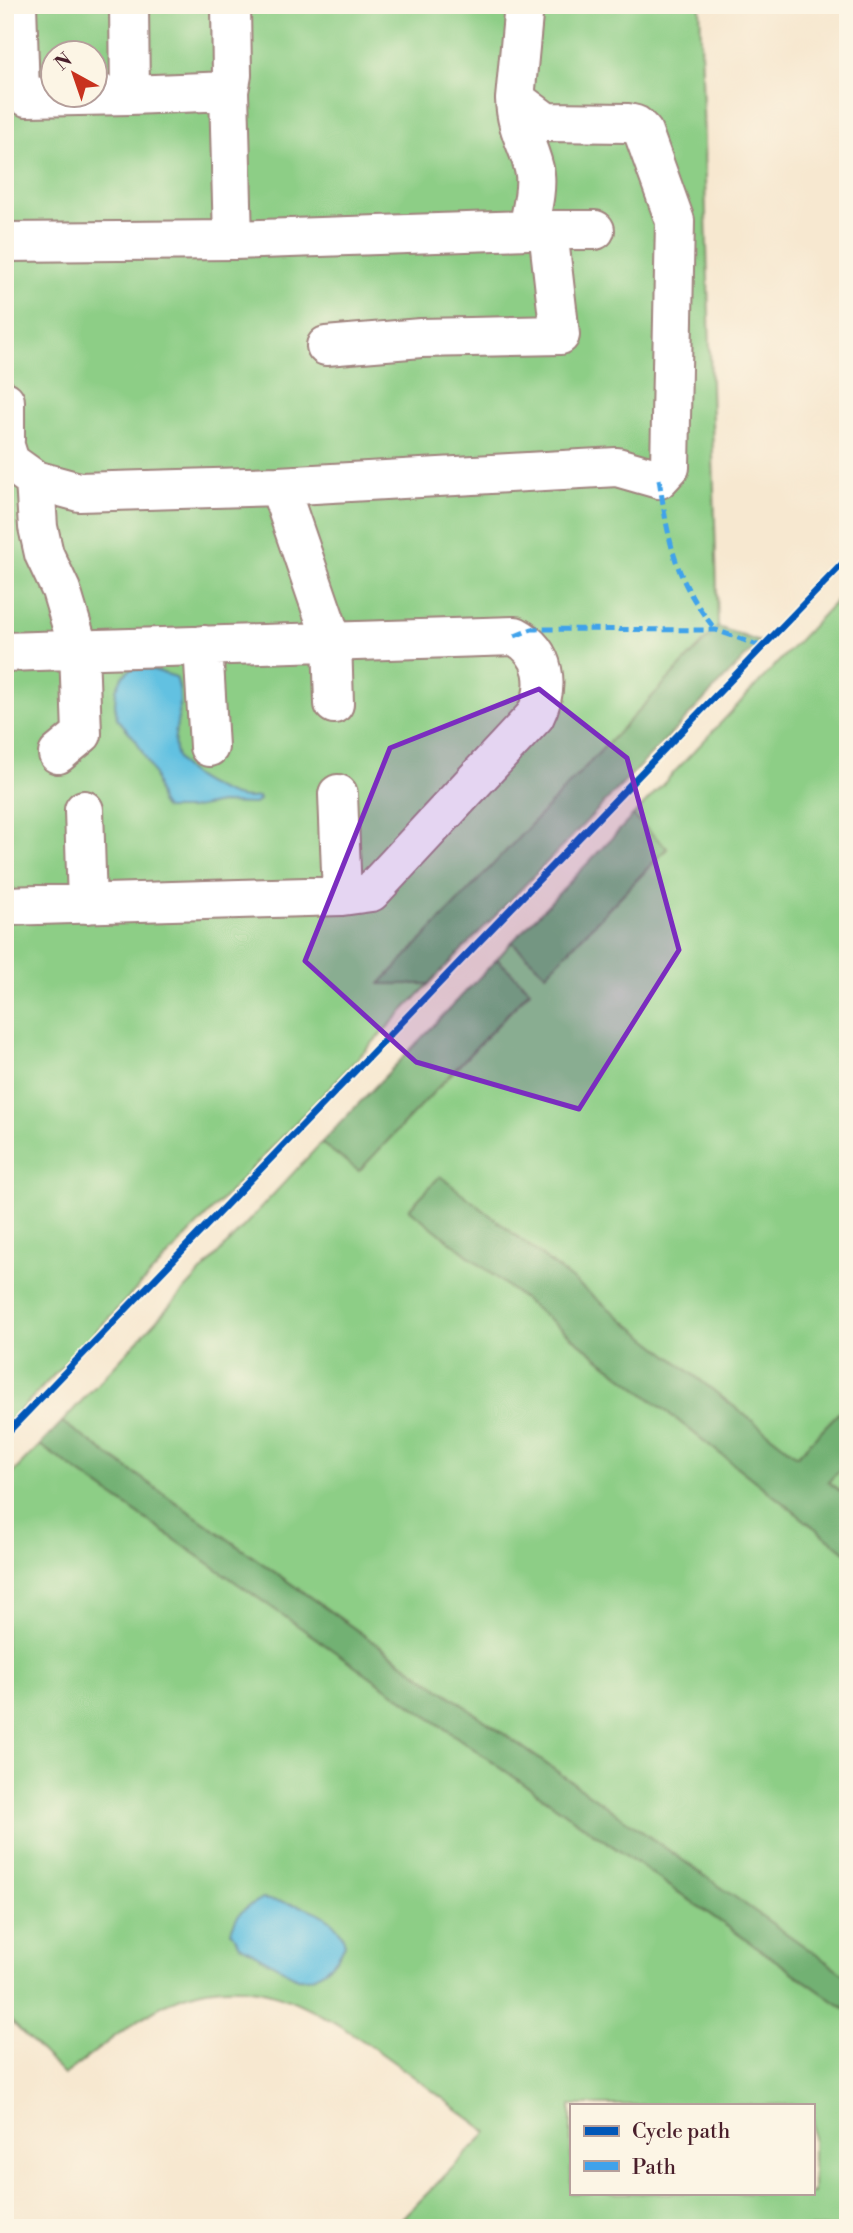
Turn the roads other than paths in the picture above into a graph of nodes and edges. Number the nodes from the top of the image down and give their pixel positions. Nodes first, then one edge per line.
1 (17, 5) edge
2 (129, 5) edge
3 (231, 5) edge
4 (524, 5) edge
5 (229, 91) junction
6 (130, 95) junction
7 (515, 99) junction
8 (538, 230) junction
9 (595, 230) dead end
10 (233, 240) junction
11 (5, 242) edge
12 (326, 346) dead end
13 (5, 401) edge
14 (12, 459) edge
15 (279, 486) junction
16 (332, 640) junction
17 (203, 645) junction
18 (79, 650) junction
19 (5, 652) edge
20 (334, 704) dead end
21 (209, 747) dead end
22 (58, 754) dead end
23 (338, 794) dead end
24 (84, 810) dead end
25 (342, 896) junction
26 (87, 904) junction
27 (5, 906) edge

1 - 6 lane
2 - 6 lane
3 - 5 lane
4 - 7 lane
5 - 6 lane
5 - 10 lane
7 - 8 lane
7 - 15 lane
8 - 9 lane
8 - 10 lane
8 - 12 lane
10 - 11 lane
13 - 14 lane
14 - 15 lane
14 - 18 lane
15 - 16 lane
16 - 17 lane
16 - 20 lane
16 - 25 lane
17 - 18 lane
17 - 21 lane
18 - 19 lane
18 - 22 lane
23 - 25 lane
24 - 26 lane
25 - 26 lane
26 - 27 lane

